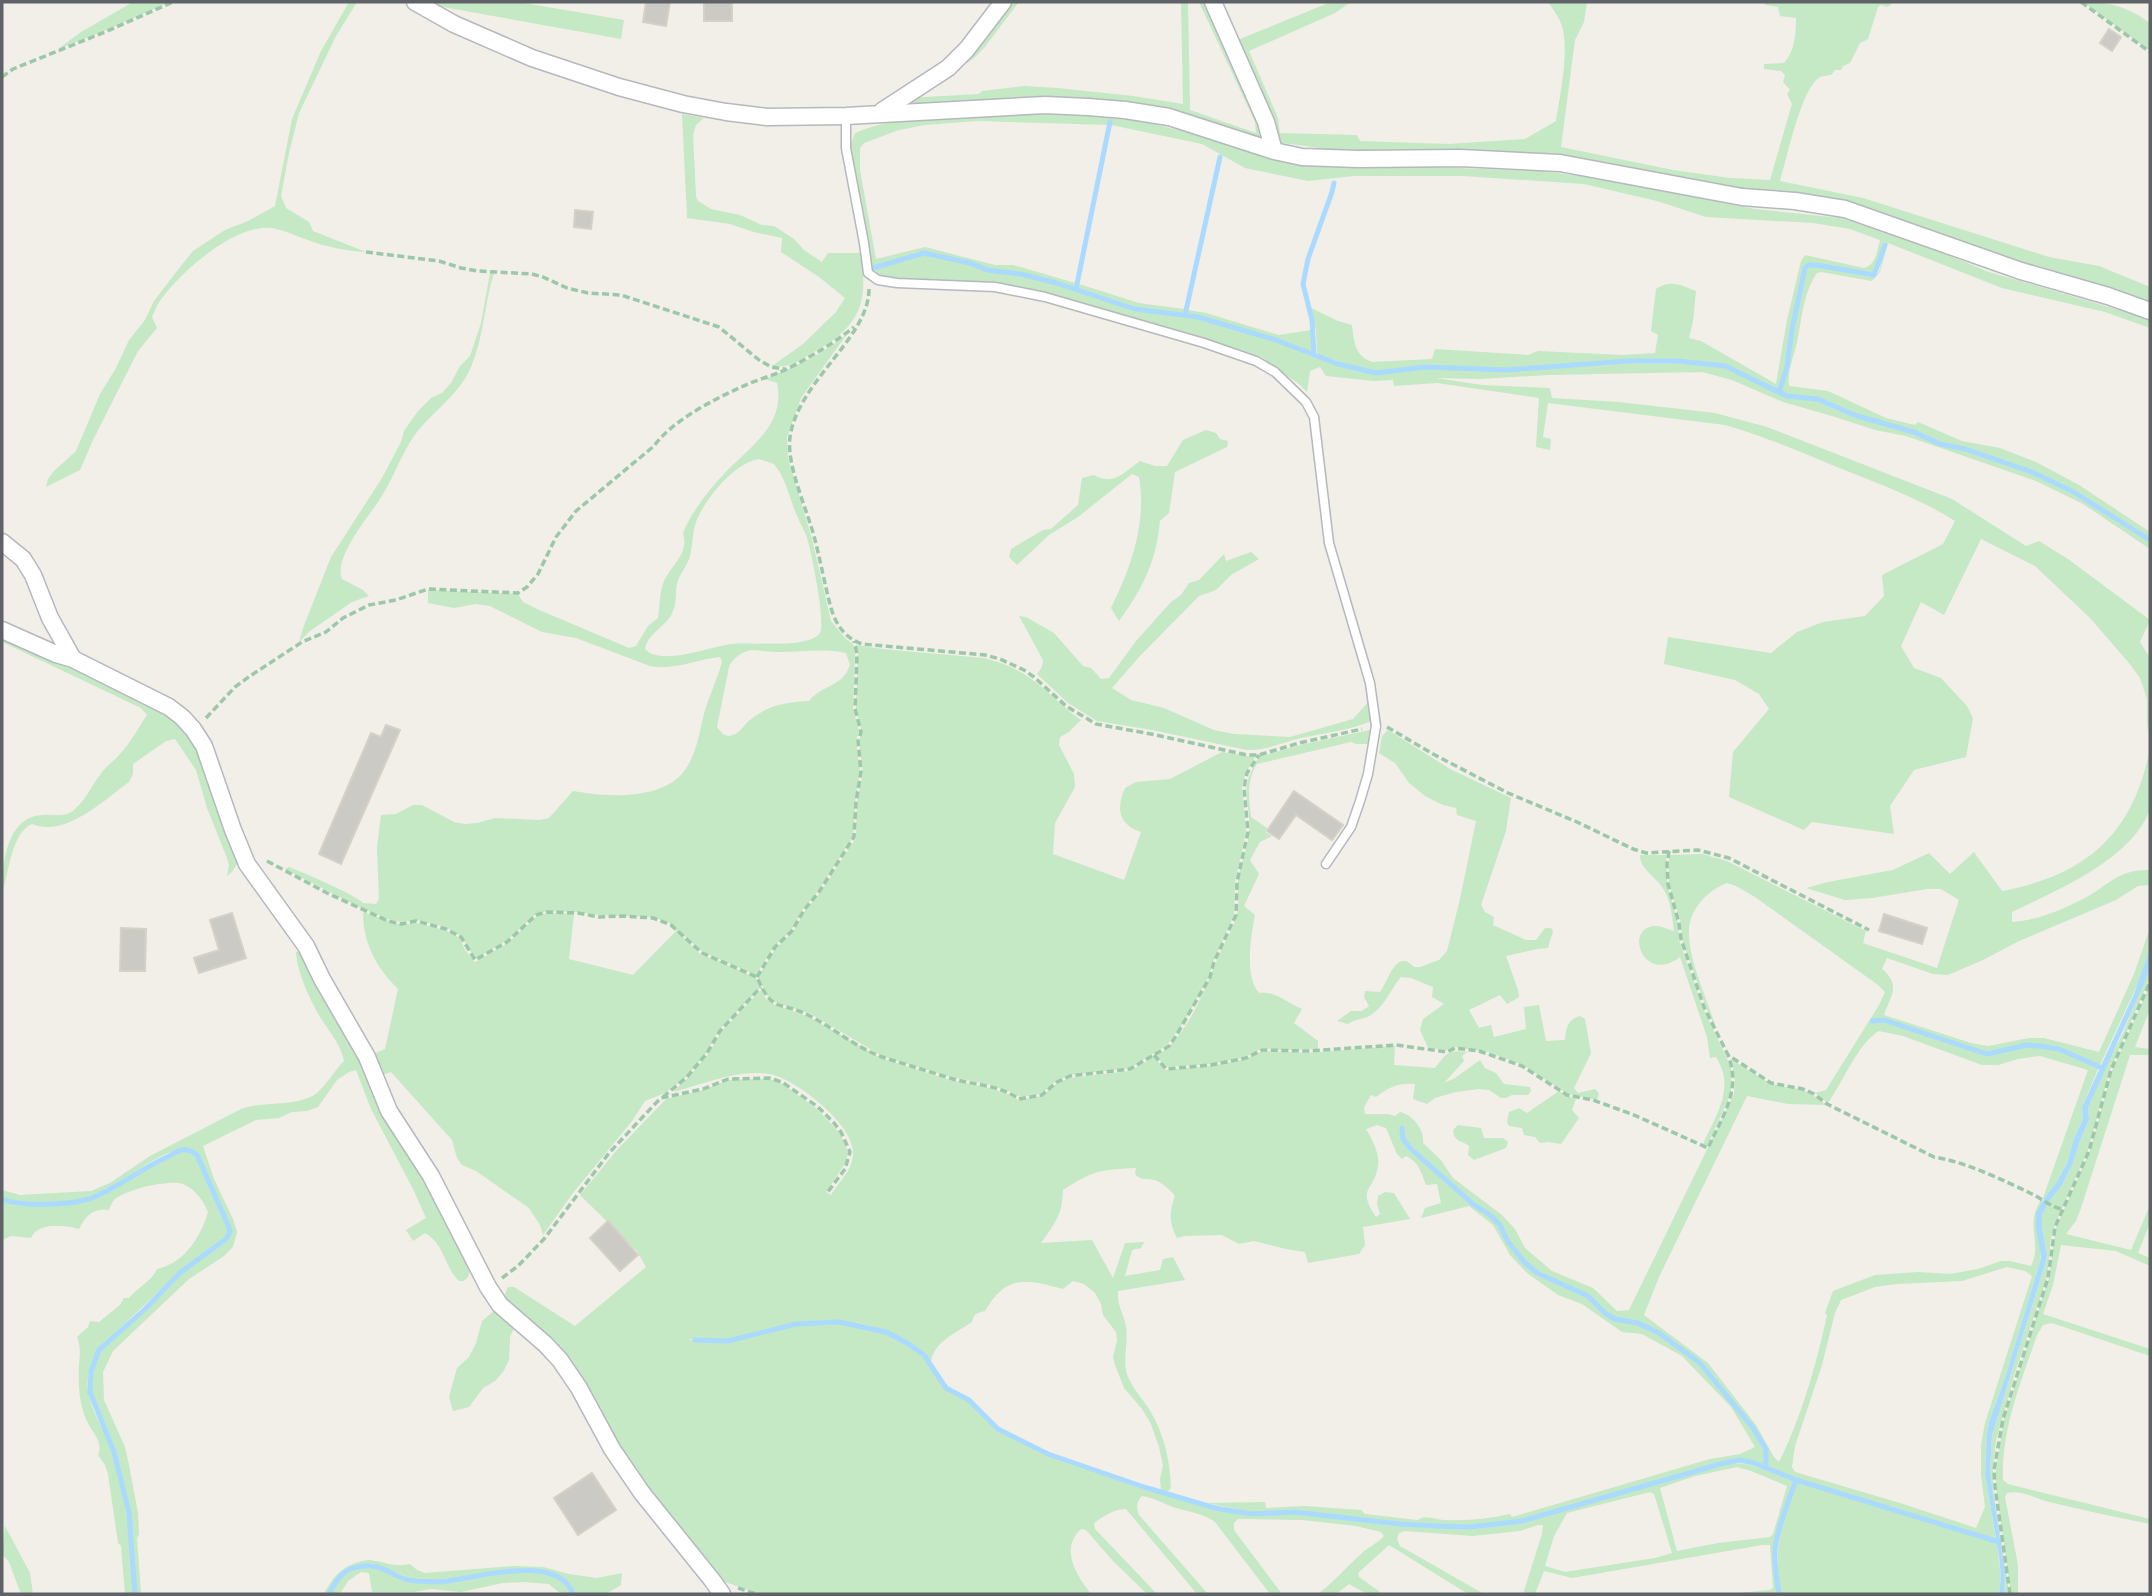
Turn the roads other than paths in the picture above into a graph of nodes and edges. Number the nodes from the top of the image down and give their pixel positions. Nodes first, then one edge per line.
1 (415, 2) edge
2 (1003, 2) edge
3 (1213, 2) edge
4 (880, 113) junction
5 (846, 116) junction
6 (1274, 151) junction
7 (2150, 311) edge
8 (2, 542) edge
9 (2, 630) edge
10 (73, 659) junction
11 (1326, 864) dead end
12 (722, 1594) edge

1 - 5 street
2 - 4 street
3 - 6 street
4 - 5 street
4 - 6 street
5 - 11 lane
6 - 7 street
8 - 10 street
9 - 10 street
10 - 12 street

